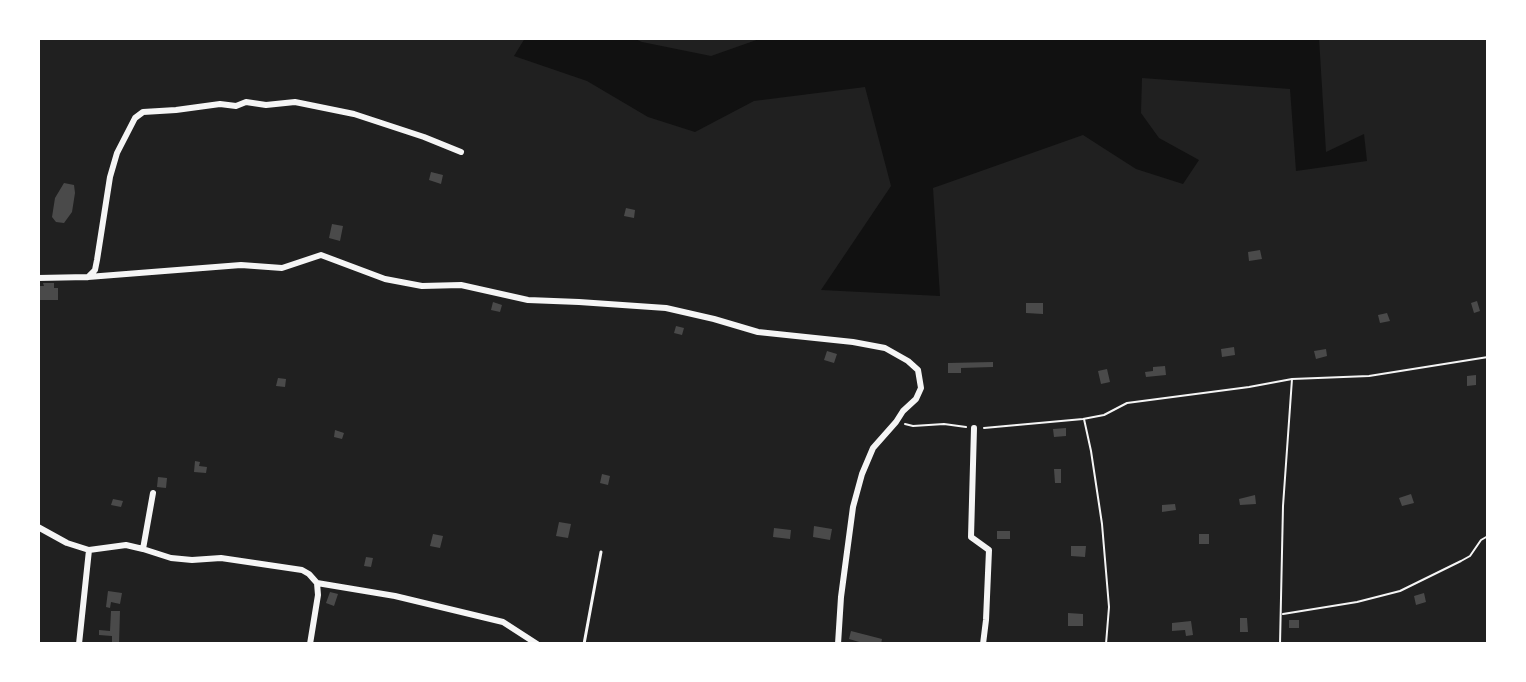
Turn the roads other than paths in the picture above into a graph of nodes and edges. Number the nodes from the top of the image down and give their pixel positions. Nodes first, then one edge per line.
1 (461, 152) dead end
2 (88, 277) junction
3 (38, 278) edge
4 (974, 428) road end
5 (153, 493) dead end
6 (38, 527) edge
7 (143, 549) junction
8 (89, 550) junction
9 (601, 552) dead end
10 (317, 583) junction
11 (79, 644) edge
12 (310, 644) edge
13 (537, 644) edge
14 (584, 644) edge
15 (838, 644) edge
16 (983, 644) edge

1 - 2 street
2 - 3 street
2 - 15 street
4 - 16 street
5 - 7 street
6 - 8 street
7 - 8 street
7 - 10 street
8 - 11 street
9 - 14 lane
10 - 12 street
10 - 13 street

